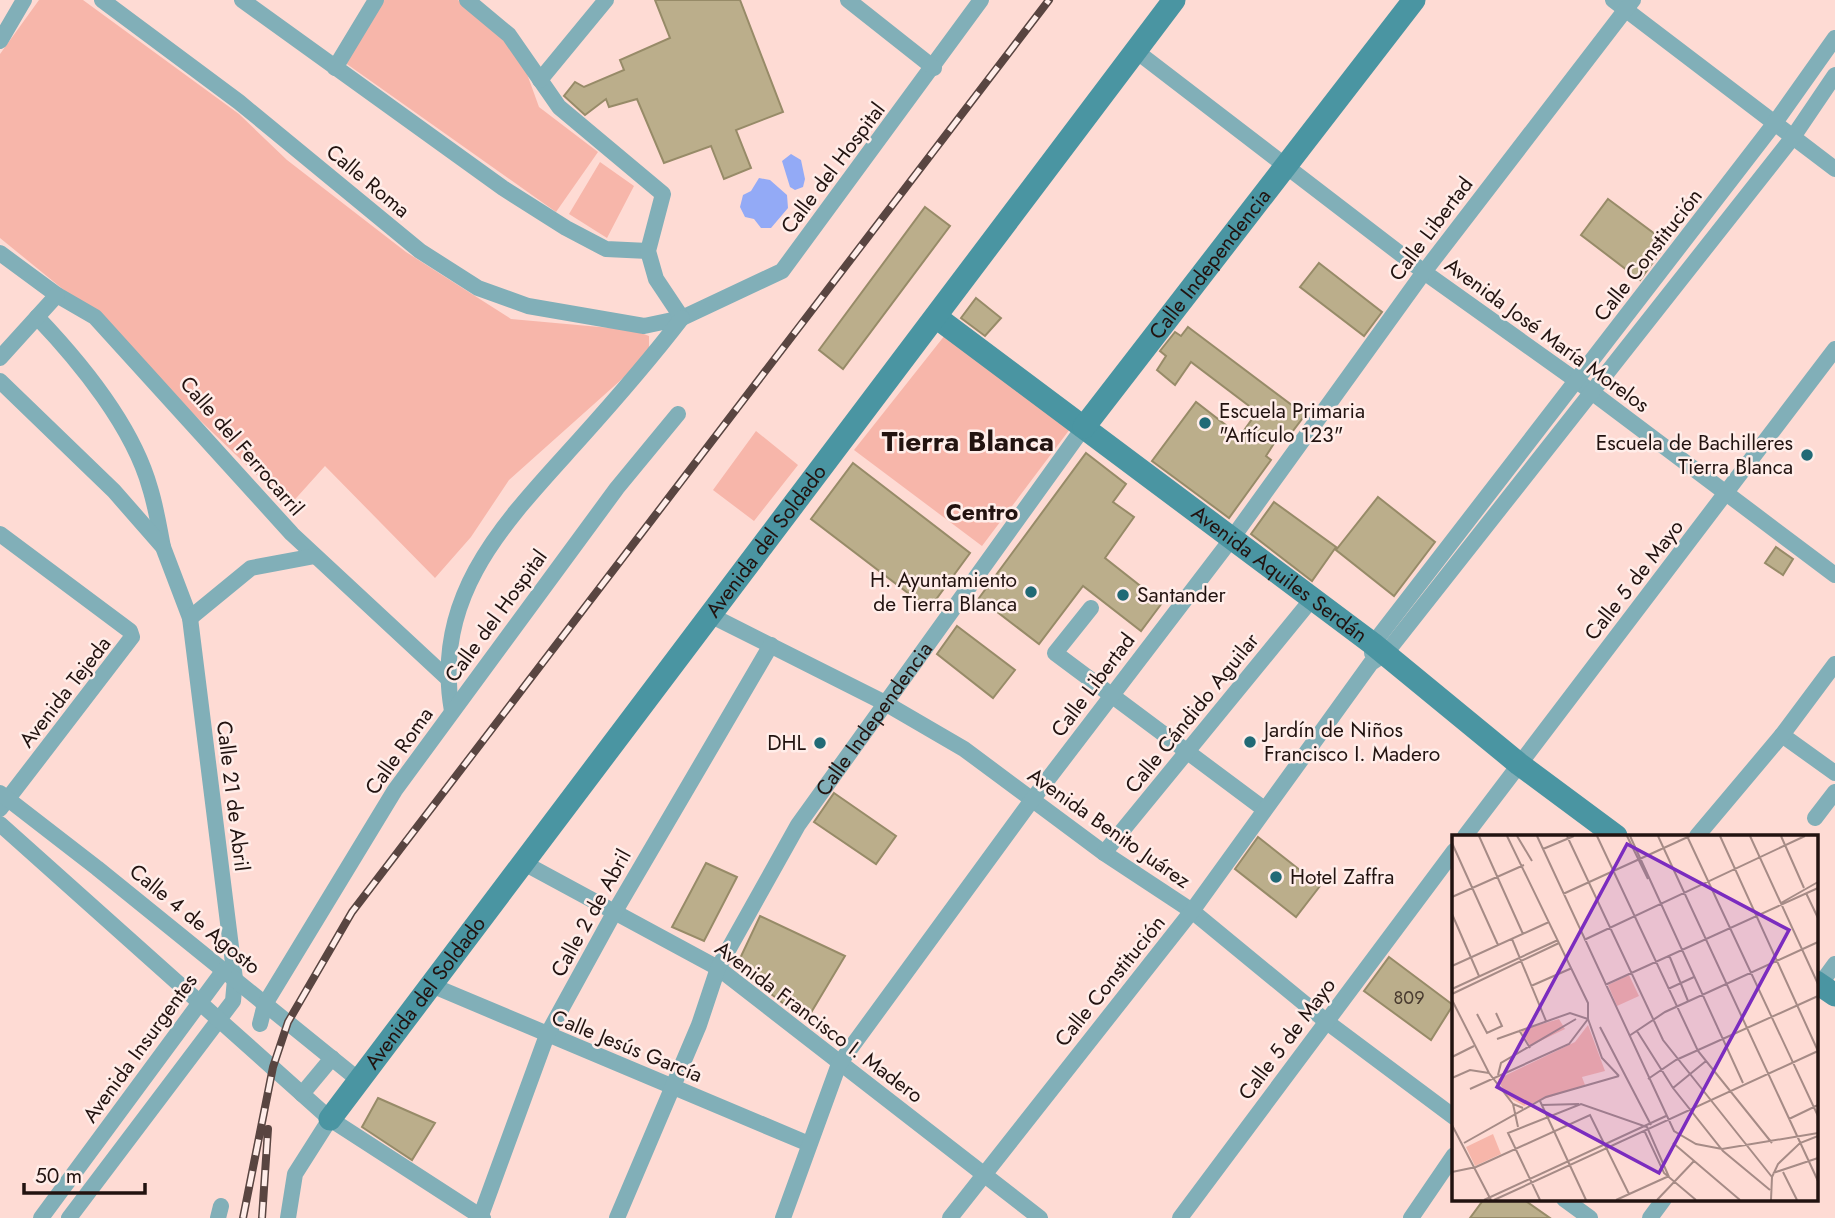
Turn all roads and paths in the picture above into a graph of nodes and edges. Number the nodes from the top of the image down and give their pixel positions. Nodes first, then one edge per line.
1 (24, 0) edge
2 (103, 0) edge
3 (242, 0) edge
4 (376, 0) edge
5 (467, 0) edge
6 (606, 0) edge
7 (848, 0) edge
8 (981, 0) edge
9 (1174, 0) edge
10 (1413, 0) edge
11 (1624, 3) edge
12 (1835, 38) edge
13 (0, 41) edge
14 (1136, 51) junction
15 (335, 68) junction
16 (934, 68) junction
17 (1835, 75) edge
18 (540, 80) junction
19 (1774, 124) junction
20 (1793, 136) junction
21 (1286, 167) junction
22 (1835, 169) edge
23 (648, 251) junction
24 (0, 253) edge
25 (1424, 272) junction
26 (57, 295) junction
27 (37, 317) junction
28 (936, 317) junction
29 (681, 318) junction
30 (1835, 349) edge
31 (0, 358) edge
32 (0, 381) edge
33 (1577, 381) junction
34 (1591, 392) junction
35 (678, 414) dead end
36 (1083, 427) junction
37 (1726, 495) junction
38 (0, 534) edge
39 (1233, 537) junction
40 (163, 547) junction
41 (315, 556) junction
42 (1835, 575) edge
43 (1312, 599) junction
44 (1091, 608) dead end
45 (712, 615) junction
46 (190, 618) junction
47 (771, 645) junction
48 (1377, 653) junction
49 (1835, 664) edge
50 (446, 677) junction
51 (1111, 696) junction
52 (885, 703) junction
53 (452, 711) junction
54 (1782, 735) junction
55 (1187, 752) junction
56 (1519, 764) junction
57 (1835, 773) edge
58 (1835, 792) edge
59 (1032, 800) junction
60 (3, 801) edge
61 (1264, 809) junction
62 (1815, 818) dead end
63 (0, 824) edge
64 (1466, 835) edge
65 (1615, 835) edge
66 (1698, 835) edge
67 (1104, 853) junction
68 (1452, 854) edge
69 (522, 862) junction
70 (1192, 911) junction
71 (614, 913) junction
72 (1835, 964) edge
73 (718, 968) junction
74 (229, 974) junction
75 (431, 985) junction
76 (1822, 988) edge
77 (200, 1002) junction
78 (265, 1004) junction
79 (219, 1019) junction
80 (1327, 1022) junction
81 (260, 1024) dead end
82 (547, 1035) junction
83 (332, 1058) junction
84 (839, 1064) junction
85 (360, 1081) junction
86 (672, 1086) junction
87 (302, 1094) junction
88 (1452, 1116) edge
89 (330, 1119) junction
90 (808, 1144) junction
91 (1452, 1158) edge
92 (983, 1173) junction
93 (1565, 1200) edge
94 (1663, 1200) edge
95 (481, 1217) edge
96 (41, 1218) edge
97 (69, 1218) edge
98 (288, 1218) edge
99 (617, 1218) edge
100 (783, 1218) edge
101 (950, 1218) edge
102 (1040, 1218) edge
103 (1180, 1218) edge
104 (1411, 1218) edge
105 (1590, 1218) edge
106 (1650, 1218) edge

1 - 13 street
2 - 29 street, Calle Roma
3 - 15 street
4 - 15 street
5 - 18 street
6 - 18 street
7 - 16 street
8 - 16 street, Calle del Hospital
9 - 14 street, Avenida del Soldado
10 - 21 street, Calle Independencia
11 - 19 street
11 - 25 street, Calle Libertad
12 - 19 street, Calle Constitución
14 - 21 street, Avenida José María Morelos
14 - 28 street, Avenida del Soldado
15 - 23 street
16 - 29 street, Calle del Hospital
17 - 20 street, Calle Constitución
18 - 23 street
19 - 20 street
19 - 33 street, Calle Constitución
20 - 22 street
20 - 34 street, Calle Constitución
21 - 25 street, Avenida José María Morelos
21 - 36 street, Calle Independencia
23 - 29 street
24 - 26 street, Calle del Ferrocarril
25 - 33 street, Avenida José María Morelos
25 - 39 street, Calle Libertad
26 - 27 street
26 - 41 street, Calle del Ferrocarril
27 - 31 street
27 - 40 street
28 - 36 street, Avenida Aquiles Serdán
28 - 45 street, Avenida del Soldado
29 - 50 street, Calle Roma
30 - 37 street, Calle 5 de Mayo
32 - 40 street, Calle 21 de Abril
33 - 34 street, Avenida José María Morelos
33 - 48 street, Calle Constitución
34 - 37 street, Avenida José María Morelos
34 - 48 street, Calle Constitución
35 - 53 street, Calle del Hospital
36 - 39 street, Avenida Aquiles Serdán
36 - 52 street, Calle Independencia
37 - 42 street, Avenida José María Morelos
37 - 56 street, Calle 5 de Mayo
38 - 60 street, Avenida Tejeda
39 - 43 street, Avenida Aquiles Serdán
39 - 51 street, Calle Libertad
40 - 46 street, Calle 21 de Abril
41 - 46 street
41 - 50 street, Calle del Ferrocarril
43 - 48 street, Avenida Aquiles Serdán
43 - 55 street, Calle Cándido Aguilar
44 - 51 street
45 - 47 street, Avenida Benito Juárez
45 - 69 street, Avenida del Soldado
46 - 74 street, Calle 21 de Abril
47 - 52 street, Avenida Benito Juárez
47 - 71 street, Calle 2 de Abril
48 - 56 street, Avenida Aquiles Serdán
48 - 61 street, Calle Constitución
49 - 54 street
50 - 53 street, Calle Roma
51 - 55 street
51 - 59 street, Calle Libertad
52 - 59 street, Avenida Benito Juárez
52 - 73 street, Calle Independencia
53 - 78 street, Calle Roma
54 - 57 street
54 - 66 street
55 - 61 street
55 - 67 street, Calle Cándido Aguilar
56 - 64 street, Calle 5 de Mayo
56 - 65 street, Avenida Aquiles Serdán
58 - 62 street
59 - 67 street, Avenida Benito Juárez
59 - 84 street, Calle Libertad
60 - 74 street, Calle 4 de Agosto
61 - 70 street, Calle Constitución
63 - 77 street
67 - 70 street, Avenida Benito Juárez
68 - 80 street, Calle 5 de Mayo
69 - 71 street, Avenida Francisco I. Madero
69 - 75 street, Avenida del Soldado
70 - 80 street, Avenida Benito Juárez
70 - 92 street, Calle Constitución
71 - 73 street, Avenida Francisco I. Madero
71 - 82 street, Calle 2 de Abril
72 - 76 street
73 - 84 street, Avenida Francisco I. Madero
73 - 86 street, Calle Independencia
74 - 77 street, Avenida Insurgentes
74 - 78 street, Calle 4 de Agosto
74 - 79 street
75 - 82 street, Calle Jesús García
75 - 85 street, Avenida del Soldado
77 - 79 street
77 - 96 street, Avenida Insurgentes
78 - 81 street, Calle Roma
78 - 83 street, Calle 4 de Agosto
79 - 87 street
79 - 97 street
80 - 88 street, Avenida Benito Juárez
80 - 103 street, Calle 5 de Mayo
82 - 86 street, Calle Jesús García
82 - 95 street, Calle 2 de Abril
83 - 85 street, Calle 4 de Agosto
83 - 87 street
84 - 90 street, Calle Libertad
84 - 92 street, Avenida Francisco I. Madero
85 - 89 street, Avenida del Soldado
86 - 90 street, Calle Jesús García
86 - 99 street, Calle Independencia
87 - 89 street
89 - 95 street
89 - 98 street
90 - 100 street, Calle Libertad
91 - 104 street
92 - 101 street, Calle Constitución
92 - 102 street, Avenida Francisco I. Madero
93 - 105 street
94 - 106 street

